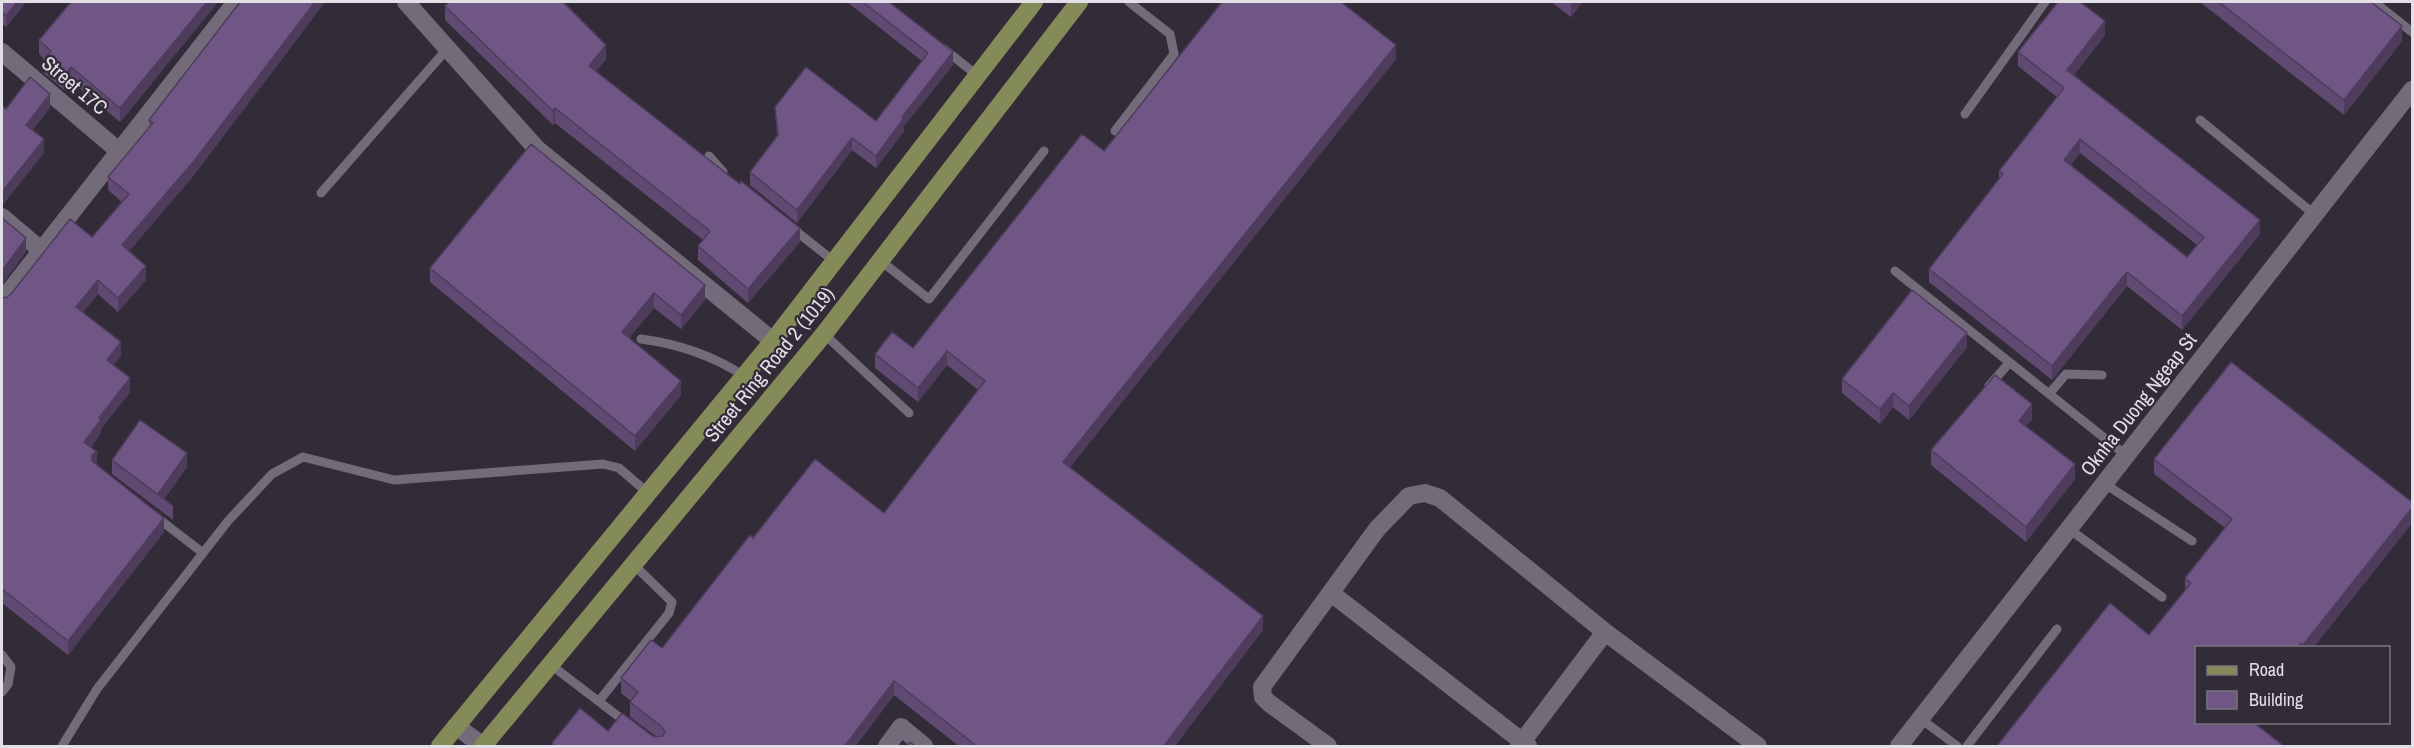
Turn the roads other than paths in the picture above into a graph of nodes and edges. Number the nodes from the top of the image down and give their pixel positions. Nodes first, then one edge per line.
1 (236, 2) edge
2 (406, 2) edge
3 (1034, 2) edge
4 (1079, 2) edge
5 (1129, 2) edge
6 (2045, 2) edge
7 (2374, 2) edge
8 (2412, 32) edge
9 (940, 46) edge
10 (447, 49) junction
11 (2, 52) edge
12 (978, 75) junction
13 (2412, 90) edge
14 (1965, 114) dead end
15 (2200, 120) dead end
16 (1115, 131) dead end
17 (1044, 151) dead end
18 (120, 152) junction
19 (709, 156) edge
20 (727, 175) edge
21 (321, 193) dead end
22 (2315, 214) junction
23 (2, 218) edge
24 (781, 218) edge
25 (41, 250) junction
26 (881, 261) junction
27 (835, 262) junction
28 (1895, 272) dead end
29 (2, 301) edge
30 (824, 334) junction
31 (641, 339) dead end
32 (773, 341) junction
33 (2009, 363) junction
34 (2102, 375) dead end
35 (744, 376) junction
36 (1986, 390) edge
37 (2049, 394) junction
38 (909, 413) dead end
39 (2127, 456) junction
40 (2105, 484) junction
41 (648, 493) junction
42 (150, 513) edge
43 (2069, 529) junction
44 (2192, 541) dead end
45 (203, 553) junction
46 (633, 564) junction
47 (1331, 593) junction
48 (2162, 597) dead end
49 (2057, 628) dead end
50 (1605, 632) junction
51 (2, 655) edge
52 (551, 665) junction
53 (2, 692) edge
54 (599, 702) junction
55 (1921, 719) junction
56 (456, 726) junction
57 (633, 727) edge
58 (1523, 745) edge
59 (62, 747) edge
60 (440, 747) edge
61 (483, 747) edge
62 (887, 747) edge
63 (924, 747) edge
64 (1328, 747) edge
65 (1758, 747) edge
66 (1899, 747) edge
67 (1957, 747) edge
68 (1967, 747) edge

1 - 18 street
2 - 10 street
3 - 12 main road, Street Ring Road 2 (1019)
4 - 26 main road, Street Ring Road 2 (1019)
5 - 16 lane
6 - 14 lane
7 - 8 lane
9 - 12 lane
10 - 21 lane
10 - 32 street
11 - 18 street, Street 17C
12 - 27 main road, Street Ring Road 2 (1019)
13 - 22 street, Oknha Duong Ngeap St
15 - 22 lane
17 - 26 lane
18 - 25 street
19 - 20 lane
22 - 39 street, Oknha Duong Ngeap St
23 - 25 street
24 - 27 lane
25 - 29 street
26 - 30 main road, Street Ring Road 2 (1019)
27 - 32 main road, Street Ring Road 2 (1019)
28 - 33 lane
30 - 38 lane
30 - 46 main road, Street Ring Road 2 (1019)
31 - 35 lane
32 - 35 main road, Street Ring Road 2 (1019)
33 - 36 lane
33 - 37 lane
34 - 37 lane
35 - 41 main road, Street Ring Road 2 (1019)
37 - 39 lane
39 - 40 street, Oknha Duong Ngeap St
40 - 43 street, Oknha Duong Ngeap St
40 - 44 lane
41 - 45 lane
41 - 56 main road, Street Ring Road 2 (1019)
42 - 45 lane
43 - 48 lane
43 - 55 street, Oknha Duong Ngeap St
45 - 59 lane
46 - 52 main road, Street Ring Road 2 (1019)
46 - 54 lane
47 - 50 street
47 - 58 street
47 - 64 street
49 - 68 lane
50 - 58 street
50 - 65 street
51 - 53 lane
52 - 54 lane
52 - 61 main road, Street Ring Road 2 (1019)
54 - 57 lane
55 - 66 street, Oknha Duong Ngeap St
55 - 67 lane
56 - 60 main road, Street Ring Road 2 (1019)
56 - 61 street
62 - 63 street

